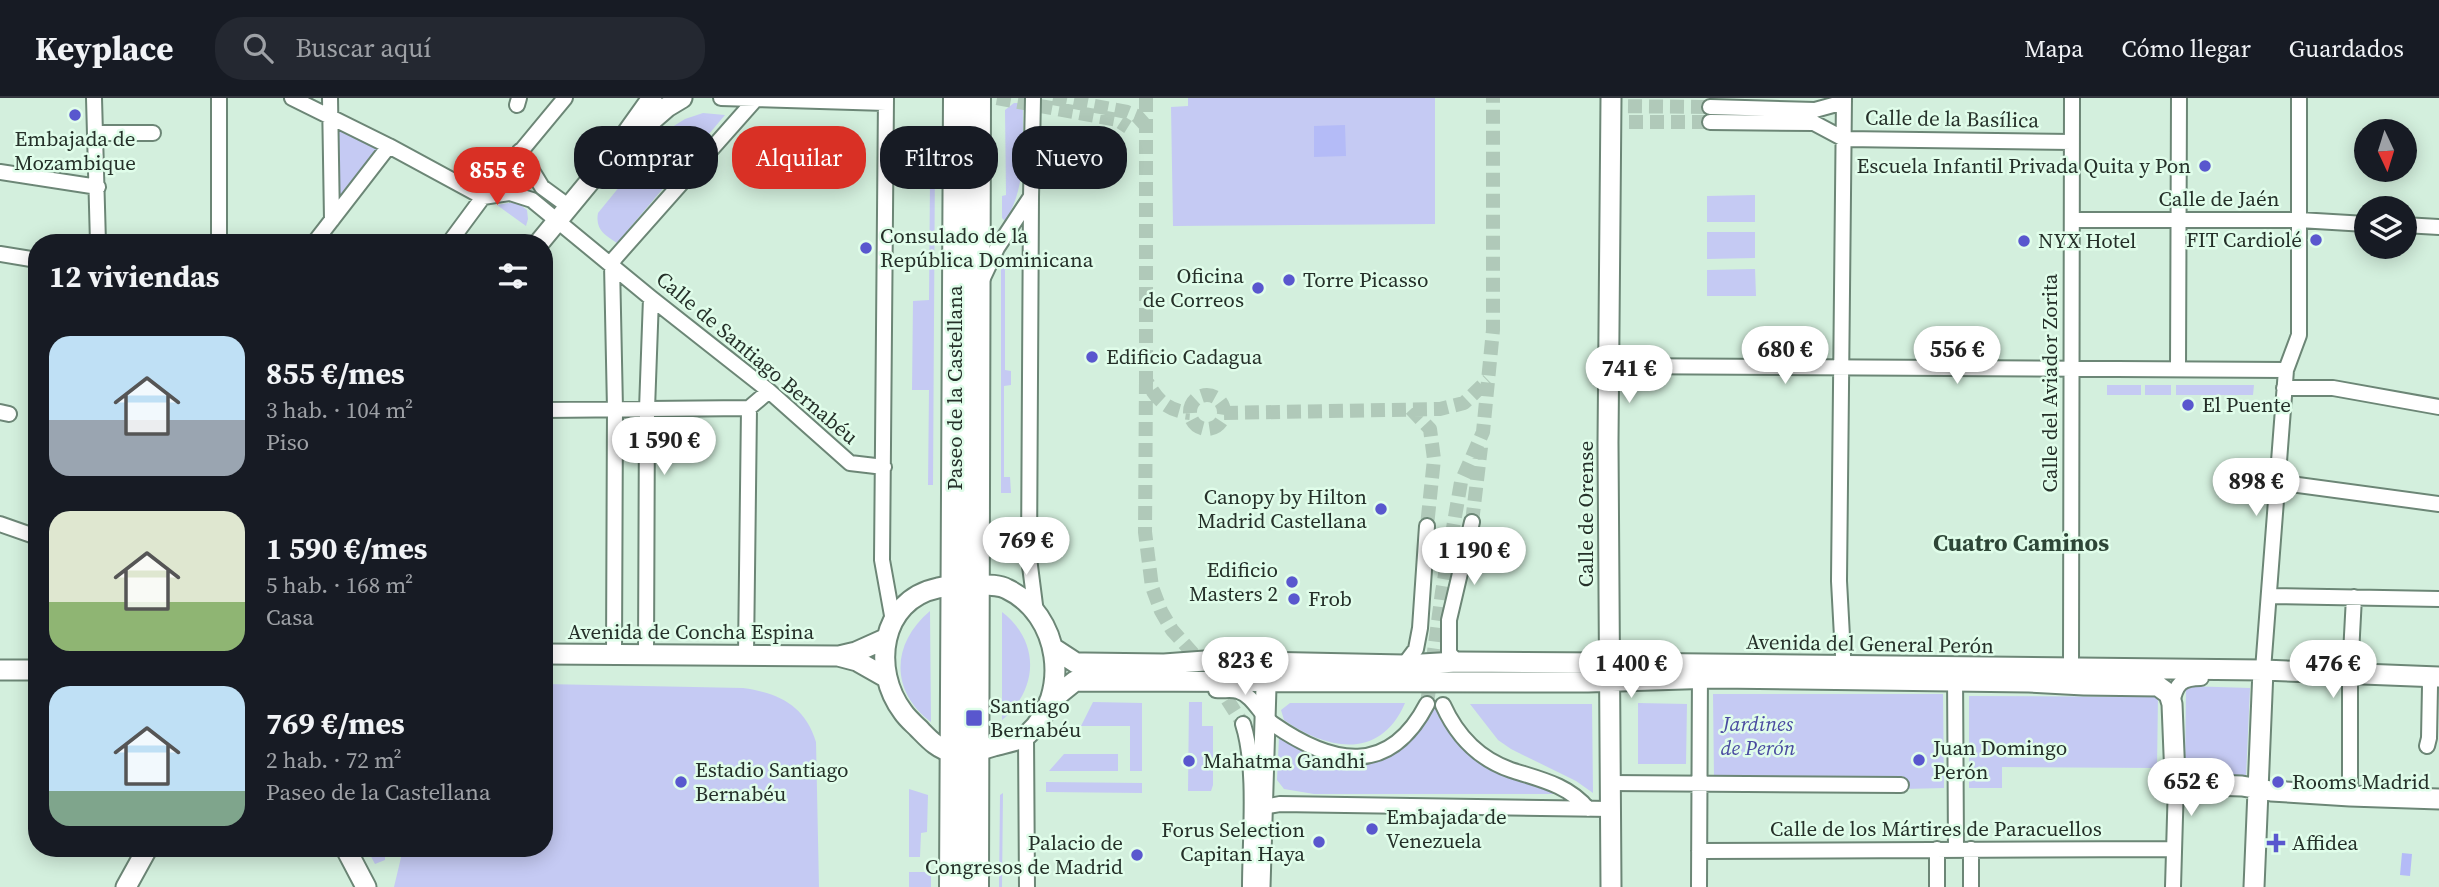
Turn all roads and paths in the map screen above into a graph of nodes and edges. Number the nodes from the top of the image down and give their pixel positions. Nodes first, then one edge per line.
1 (94, 98) edge
2 (219, 98) edge
3 (292, 98) edge
4 (330, 98) edge
5 (565, 98) edge
6 (652, 98) edge
7 (682, 98) edge
8 (721, 98) edge
9 (957, 98) edge
10 (978, 98) edge
11 (1033, 98) edge
12 (1611, 98) edge
13 (2072, 98) edge
14 (2179, 98) edge
15 (2299, 98) edge
16 (755, 100) junction
17 (1844, 100) edge
18 (886, 101) edge
19 (331, 116) junction
20 (632, 126) edge
21 (645, 126) edge
22 (96, 133) junction
23 (153, 133) dead end
24 (1844, 139) junction
25 (2072, 142) junction
26 (389, 146) junction
27 (520, 151) junction
28 (0, 172) edge
29 (98, 187) junction
30 (583, 189) edge
31 (482, 197) junction
32 (1031, 197) junction
33 (563, 213) junction
34 (332, 220) junction
35 (2072, 220) junction
36 (2299, 220) junction
37 (2177, 221) junction
38 (2354, 222) edge
39 (2417, 226) edge
40 (2439, 227) edge
41 (99, 234) edge
42 (219, 234) edge
43 (321, 234) edge
44 (455, 234) edge
45 (546, 234) edge
46 (0, 254) edge
47 (28, 259) edge
48 (612, 264) junction
49 (978, 287) junction
50 (650, 298) junction
51 (1609, 366) junction
52 (2072, 368) junction
53 (1842, 369) junction
54 (2178, 369) junction
55 (2286, 370) junction
56 (2284, 388) junction
57 (769, 391) junction
58 (2439, 407) edge
59 (748, 408) junction
60 (615, 409) junction
61 (647, 409) junction
62 (553, 410) edge
63 (884, 467) junction
64 (2276, 482) junction
65 (2439, 504) edge
66 (1472, 522) tunnel mouth
67 (0, 524) edge
68 (1427, 526) tunnel mouth
69 (28, 534) edge
70 (965, 586) junction
71 (2269, 596) junction
72 (2354, 597) junction
73 (2439, 599) edge
74 (1036, 613) junction
75 (893, 621) junction
76 (885, 639) junction
77 (1053, 648) junction
78 (553, 654) edge
79 (614, 654) junction
80 (646, 655) junction
81 (746, 656) junction
82 (838, 656) junction
83 (1457, 662) junction
84 (1329, 663) junction
85 (1404, 665) junction
86 (2071, 668) junction
87 (0, 670) edge
88 (28, 670) edge
89 (2263, 670) junction
90 (2230, 671) junction
91 (1609, 672) junction
92 (1700, 672) junction
93 (1843, 673) junction
94 (2350, 673) junction
95 (1955, 674) junction
96 (2433, 677) edge
97 (887, 678) junction
98 (1267, 680) junction
99 (1174, 682) junction
100 (2029, 682) junction
101 (1049, 702) junction
102 (1427, 704) tunnel mouth
103 (2172, 704) junction
104 (1443, 705) tunnel mouth
105 (1265, 717) junction
106 (1243, 724) tunnel mouth
107 (1026, 736) junction
108 (2427, 746) dead end
109 (964, 752) junction
110 (2176, 782) junction
111 (1610, 783) junction
112 (1700, 783) junction
113 (1901, 785) dead end
114 (2257, 788) junction
115 (2350, 796) junction
116 (2439, 799) edge
117 (1263, 807) junction
118 (1588, 809) junction
119 (1611, 809) junction
120 (1937, 849) junction
121 (1956, 849) junction
122 (1971, 849) junction
123 (2173, 849) junction
124 (1699, 851) junction
125 (143, 857) edge
126 (350, 857) edge
127 (126, 887) edge
128 (366, 887) edge
129 (952, 887) edge
130 (976, 887) edge
131 (1027, 887) edge
132 (1250, 887) edge
133 (1260, 887) edge
134 (1611, 887) edge
135 (1699, 887) edge
136 (1937, 887) edge
137 (1971, 887) edge
138 (2173, 887) edge
139 (2254, 887) edge

1 - 22 street
2 - 42 street
3 - 19 street
4 - 19 street
5 - 27 street
6 - 20 main road
7 - 21 main road
8 - 16 street
9 - 70 highway, Paseo de la Castellana
10 - 49 highway, Paseo de la Castellana
11 - 32 street
12 - 51 main road, Calle de Orense
13 - 25 street, Calle del Aviador Zorita
14 - 37 street
15 - 36 street
16 - 18 street
16 - 48 street
17 - 24 street
17 - 24 street, Calle de la Basílica
18 - 63 street
19 - 26 street
19 - 34 street
22 - 23 street
22 - 29 street
24 - 25 street, Calle de la Basílica
24 - 53 street
25 - 35 street, Calle del Aviador Zorita
26 - 31 street
26 - 34 street
27 - 31 street
27 - 33 street
28 - 29 street
29 - 41 street
30 - 33 main road
31 - 33 street
31 - 44 street
32 - 49 street, Paseo de la Castellana
32 - 74 street
33 - 45 main road
33 - 48 street, Calle de Santiago Bernabéu
34 - 43 street
35 - 37 street, Calle de Jaén
35 - 52 street, Calle del Aviador Zorita
36 - 37 street, Calle de Jaén
36 - 38 street, Calle de Jaén
36 - 55 street
37 - 54 street
39 - 40 street
46 - 47 street
48 - 50 street, Calle de Santiago Bernabéu
48 - 60 street
49 - 70 highway, Paseo de la Castellana
50 - 57 street, Calle de Santiago Bernabéu
50 - 61 street
51 - 53 street
51 - 91 main road, Calle de Orense
52 - 53 street
52 - 54 street
52 - 86 street, Calle del Aviador Zorita
53 - 93 street
54 - 55 street
55 - 56 street
56 - 58 street
56 - 64 street
57 - 59 street
57 - 63 street, Calle de Santiago Bernabéu
59 - 61 street
59 - 81 street
60 - 61 street
60 - 62 street
60 - 79 street
61 - 80 street
63 - 75 street
64 - 65 street
64 - 71 street
66 - 83 street
67 - 69 street
68 - 85 street
70 - 74 main road
70 - 75 main road
70 - 109 highway, Paseo de la Castellana
71 - 72 street
71 - 89 street
72 - 73 street
72 - 94 street
74 - 77 main road
75 - 76 main road
76 - 82 main road, Avenida de Concha Espina
76 - 97 main road
77 - 84 main road, Avenida del General Perón
77 - 101 main road
78 - 79 main road, Avenida de Concha Espina
79 - 80 main road, Avenida de Concha Espina
80 - 81 main road, Avenida de Concha Espina
81 - 82 main road, Avenida de Concha Espina
82 - 97 main road, Avenida de Concha Espina
83 - 85 main road, Avenida del General Perón
83 - 91 main road, Avenida del General Perón
84 - 85 main road, Avenida del General Perón
84 - 98 main road
86 - 90 main road, Avenida del General Perón
86 - 95 main road, Avenida del General Perón
86 - 100 street
87 - 88 main road
89 - 90 main road, Avenida del General Perón
89 - 94 main road, Avenida del General Perón
89 - 114 main road
90 - 103 street, Avenida del General Perón
91 - 92 main road, Avenida del General Perón
91 - 98 main road, Avenida del General Perón
91 - 111 main road, Calle de Orense
92 - 93 main road, Avenida del General Perón
92 - 112 street
93 - 95 main road, Avenida del General Perón
94 - 96 main road, Avenida del General Perón
94 - 115 street
95 - 100 main road, Avenida del General Perón
95 - 121 street
96 - 108 street
97 - 109 main road
98 - 99 main road, Avenida del General Perón
98 - 105 main road
99 - 101 main road, Avenida del General Perón
99 - 105 street, Avenida del General Perón
100 - 103 main road, Avenida del General Perón
101 - 107 main road
102 - 105 street, Avenida del General Perón
103 - 110 main road
104 - 118 street
105 - 117 main road
106 - 132 street
107 - 109 main road
107 - 131 street
109 - 129 highway, Paseo de la Castellana
109 - 130 highway, Paseo de la Castellana
110 - 114 main road
110 - 123 street
111 - 112 street
111 - 119 main road, Calle de Orense
112 - 113 street
112 - 124 street
114 - 115 main road
114 - 139 main road
115 - 116 main road
117 - 118 street
117 - 133 main road
118 - 119 street
119 - 134 main road, Calle de Orense
120 - 121 street, Calle de los Mártires de Paracuellos
120 - 124 street, Calle de los Mártires de Paracuellos
120 - 136 street
121 - 122 street, Calle de los Mártires de Paracuellos
122 - 123 street, Calle de los Mártires de Paracuellos
122 - 137 street
123 - 138 street
124 - 135 street
125 - 127 main road
126 - 128 main road

